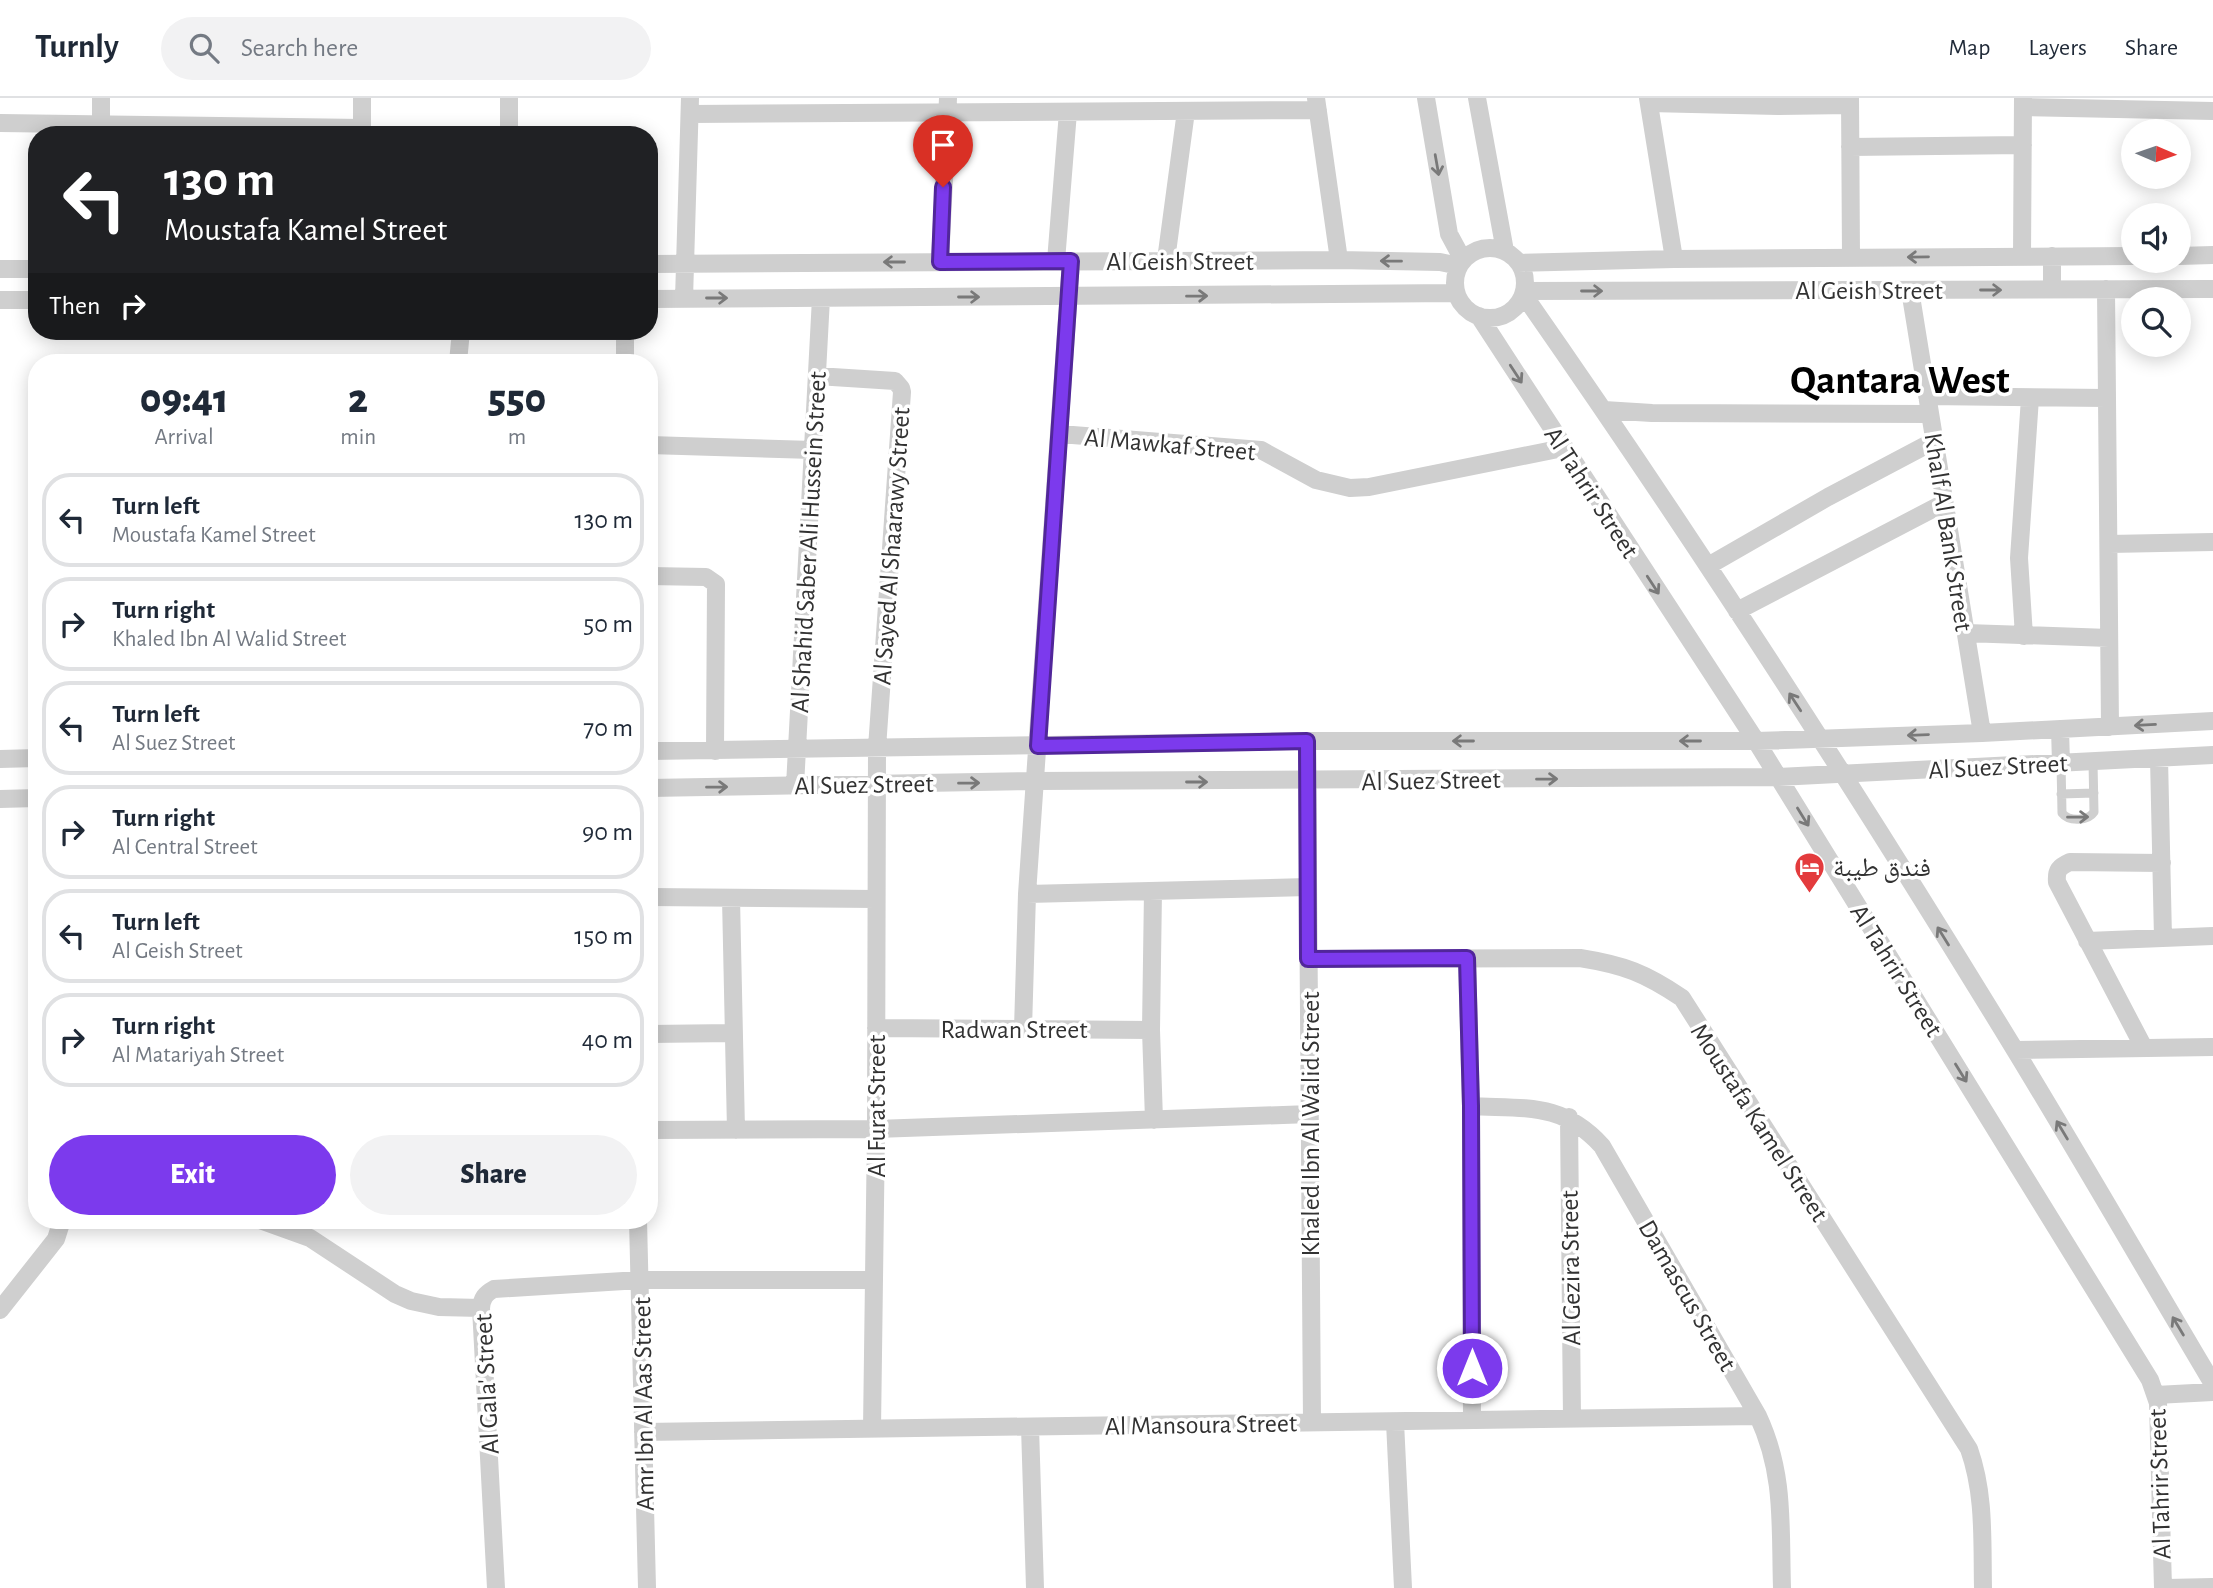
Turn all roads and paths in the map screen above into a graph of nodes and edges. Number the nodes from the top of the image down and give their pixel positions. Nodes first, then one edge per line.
1 (101, 98) edge
2 (362, 98) edge
3 (509, 98) edge
4 (1426, 98) edge
5 (1477, 98) edge
6 (1648, 101) edge
7 (1689, 101) edge
8 (1850, 102) edge
9 (2023, 102) edge
10 (1226, 104) edge
11 (1317, 104) edge
12 (948, 105) edge
13 (690, 106) edge
14 (827, 106) edge
15 (1186, 111) junction
16 (2213, 111) edge
17 (1068, 112) junction
18 (0, 122) edge
19 (101, 124) junction
20 (176, 126) edge
21 (362, 126) edge
22 (509, 126) edge
23 (2023, 145) junction
24 (1850, 146) junction
25 (2213, 255) edge
26 (2022, 256) junction
27 (2052, 256) junction
28 (2121, 256) edge
29 (2191, 256) edge
30 (1512, 257) junction
31 (1851, 257) junction
32 (1674, 259) junction
33 (1166, 260) junction
34 (1339, 260) junction
35 (1064, 261) junction
36 (940, 262) junction
37 (1461, 263) junction
38 (658, 264) edge
39 (685, 264) junction
40 (28, 269) edge
41 (0, 270) edge
42 (2052, 289) junction
43 (2106, 289) junction
44 (2213, 289) edge
45 (1910, 290) junction
46 (1524, 292) junction
47 (1456, 293) junction
48 (1069, 297) junction
49 (821, 298) junction
50 (658, 299) edge
51 (684, 299) junction
52 (0, 300) edge
53 (28, 300) edge
54 (1479, 316) junction
55 (817, 376) junction
56 (2030, 398) junction
57 (2108, 398) junction
58 (1928, 405) junction
59 (1604, 410) junction
60 (1060, 434) junction
61 (1934, 441) junction
62 (658, 444) edge
63 (1563, 448) junction
64 (813, 450) junction
65 (1944, 503) junction
66 (2213, 542) edge
67 (2109, 544) junction
68 (1708, 566) junction
69 (658, 576) edge
70 (1737, 611) junction
71 (1966, 633) junction
72 (2024, 636) junction
73 (2109, 638) junction
74 (2213, 721) edge
75 (2110, 727) junction
76 (2060, 729) junction
77 (1982, 733) junction
78 (1818, 738) junction
79 (1307, 741) junction
80 (1756, 741) junction
81 (1038, 746) junction
82 (877, 748) junction
83 (797, 750) junction
84 (658, 751) edge
85 (715, 751) junction
86 (2213, 755) edge
87 (28, 758) edge
88 (2160, 758) junction
89 (0, 759) edge
90 (2093, 762) junction
91 (2061, 763) junction
92 (1841, 774) junction
93 (1778, 777) junction
94 (1036, 782) junction
95 (1308, 782) junction
96 (877, 784) junction
97 (795, 786) junction
98 (658, 788) edge
99 (2094, 793) junction
100 (2061, 794) junction
101 (28, 798) edge
102 (0, 799) edge
103 (2162, 863) junction
104 (1308, 887) junction
105 (1153, 891) junction
106 (1027, 894) junction
107 (658, 897) edge
108 (731, 898) junction
109 (876, 900) junction
110 (2213, 936) edge
111 (2163, 938) junction
112 (2087, 941) junction
113 (1467, 958) junction
114 (1308, 959) junction
115 (876, 1028) junction
116 (1023, 1029) junction
117 (1151, 1030) junction
118 (734, 1033) junction
119 (658, 1034) edge
120 (2213, 1047) edge
121 (2144, 1048) junction
122 (2015, 1050) junction
123 (1471, 1106) junction
124 (1310, 1114) junction
125 (1569, 1117) junction
126 (1154, 1120) junction
127 (876, 1129) junction
128 (658, 1130) edge
129 (736, 1130) junction
130 (59, 1229) edge
131 (285, 1229) edge
132 (638, 1229) edge
133 (640, 1280) junction
134 (874, 1280) junction
135 (481, 1308) junction
136 (0, 1310) edge
137 (2213, 1384) edge
138 (2213, 1392) edge
139 (2156, 1395) junction
140 (1758, 1416) junction
141 (1572, 1419) junction
142 (1472, 1420) junction
143 (1311, 1422) junction
144 (1395, 1422) junction
145 (1030, 1427) junction
146 (872, 1429) junction
147 (643, 1432) junction
148 (2213, 1587) edge
149 (496, 1588) edge
150 (647, 1588) edge
151 (1035, 1588) edge
152 (1403, 1588) edge
153 (1782, 1588) edge
154 (1983, 1588) edge
155 (2165, 1588) edge

1 - 19 street
2 - 21 street
3 - 22 street
4 -> 37 street
5 - 30 street
6 - 7 street
6 - 32 street
7 - 8 street
8 - 24 street
9 - 16 street
9 - 23 street
10 - 11 street
10 - 15 street
11 - 34 street
12 - 14 street
12 - 17 street
12 - 36 street
13 - 14 street
13 - 39 street
15 - 17 street
15 - 33 street
17 - 35 street
18 - 19 street
19 - 20 street
23 - 24 street
23 - 26 street
24 - 31 street
25 - 29 street
26 - 27 street, Al Geish Street
26 -> 31 street, Al Geish Street
27 - 28 street, Al Geish Street
27 - 42 street
30 - 32 street, Al Geish Street
30 - 37 street, Al Geish Street
30 - 46 street
31 - 32 street, Al Geish Street
33 - 34 street, Al Geish Street
33 - 35 street, Al Geish Street
37 -> 34 street, Al Geish Street
35 - 36 street, Al Geish Street
35 - 48 street
36 -> 39 street, Al Geish Street
37 - 47 street
38 - 39 street, Al Geish Street
39 - 51 street
40 - 41 street
42 - 43 street, Al Geish Street
45 -> 42 street, Al Geish Street
43 - 44 street, Al Geish Street
43 - 57 street
46 -> 45 street, Al Geish Street
45 - 58 street, Khalf Al Bank Street
46 - 54 street
46 - 59 street, Al Tahrir Street
48 -> 47 street, Al Geish Street
47 - 54 street
49 -> 48 street, Al Geish Street
48 - 60 street
51 -> 49 street, Al Geish Street
49 - 55 street, Al Shahid Saber Ali Hussein Street
50 - 51 street, Al Geish Street
52 - 53 street
54 -> 63 street, Al Tahrir Street
55 - 64 street, Al Shahid Saber Ali Hussein Street
55 - 82 street, Al Sayed Al Shaarawy Street
56 - 57 street
56 - 58 street
56 - 72 street
57 - 67 street
58 - 59 street
58 - 61 street, Khalf Al Bank Street
59 - 68 street, Al Tahrir Street
60 - 63 street, Al Mawkaf Street
60 - 81 street
61 - 65 street, Khalf Al Bank Street
61 - 68 street
62 - 64 street
63 -> 80 street, Al Tahrir Street
64 - 83 street, Al Shahid Saber Ali Hussein Street
65 - 70 street
65 - 71 street, Khalf Al Bank Street
66 - 67 street
67 - 73 street
68 - 70 street, Al Tahrir Street
69 - 85 street
78 -> 70 street, Al Tahrir Street
71 - 72 street
71 - 77 street, Khalf Al Bank Street
72 - 73 street
73 - 75 street
74 -> 75 street, Al Suez Street
75 - 76 street, Al Suez Street
76 - 77 street, Al Suez Street
76 - 91 street
77 -> 78 street, Al Suez Street
78 - 80 street, Al Suez Street
78 - 92 street, Al Tahrir Street
80 -> 79 street, Al Suez Street
79 - 81 street, Al Suez Street
79 - 95 street, Khaled Ibn Al Walid Street
80 - 93 street, Al Tahrir Street
81 - 82 street, Al Suez Street
81 - 94 street
82 - 83 street, Al Suez Street
82 - 96 street, Al Furat Street
83 - 85 street, Al Suez Street
83 - 97 street, Al Shahid Saber Ali Hussein Street
84 - 85 street, Al Suez Street
86 - 88 street, Al Suez Street
87 - 89 street
88 - 90 street, Al Suez Street
88 - 103 street
90 - 91 street, Al Suez Street
90 - 99 lane
91 - 92 street, Al Suez Street
91 - 100 lane
92 - 93 street, Al Suez Street
122 -> 92 street, Al Tahrir Street
95 -> 93 street, Al Suez Street
93 -> 139 street, Al Tahrir Street
94 -> 95 street, Al Suez Street
96 -> 94 street, Al Suez Street
94 - 106 street
95 - 104 street, Khaled Ibn Al Walid Street
96 - 97 street, Al Suez Street
96 - 109 street, Al Furat Street
98 -> 97 street, Al Suez Street
99 - 100 lane
100 -> 99 lane
101 - 102 street
103 - 111 street
103 - 112 street
104 - 105 street
104 - 114 street, Khaled Ibn Al Walid Street
105 - 106 street
105 - 117 street
106 - 116 street
107 - 108 street
108 - 109 street
108 - 118 street
109 - 115 street, Al Furat Street
110 - 111 street
111 - 112 street
112 - 121 street
113 - 114 street, Moustafa Kamel Street
113 - 123 street
113 - 154 street, Moustafa Kamel Street
114 - 124 street, Khaled Ibn Al Walid Street
115 - 116 street, Radwan Street
115 - 127 street, Al Furat Street
116 - 117 street, Radwan Street
117 - 126 street
118 - 119 street
118 - 129 street
120 - 121 street
121 - 122 street
137 -> 122 street, Al Tahrir Street
123 - 125 street, Damascus Street
123 - 142 street
124 - 126 street
124 - 143 street, Khaled Ibn Al Walid Street
125 - 140 street, Damascus Street
125 - 141 street, Al Gezira Street
126 - 127 street
127 - 129 street
127 - 134 street, Al Furat Street
128 - 129 street
130 - 136 street
131 - 135 street
132 - 133 street, Amr Ibn Al Aas Street
133 - 134 street
133 - 135 street, Al Gala' Street
133 - 147 street, Amr Ibn Al Aas Street
134 - 146 street, Al Furat Street
135 - 149 street, Al Gala' Street
138 - 139 street
139 - 155 street, Al Tahrir Street
140 - 141 street, Al Mansoura Street
140 - 153 street, Damascus Street
141 - 142 street, Al Mansoura Street
142 - 144 street, Al Mansoura Street
143 - 144 street, Al Mansoura Street
143 - 145 street, Al Mansoura Street
144 - 152 street
145 - 146 street, Al Mansoura Street
145 - 151 street
146 - 147 street, Al Mansoura Street
147 - 150 street, Amr Ibn Al Aas Street
148 - 155 street

